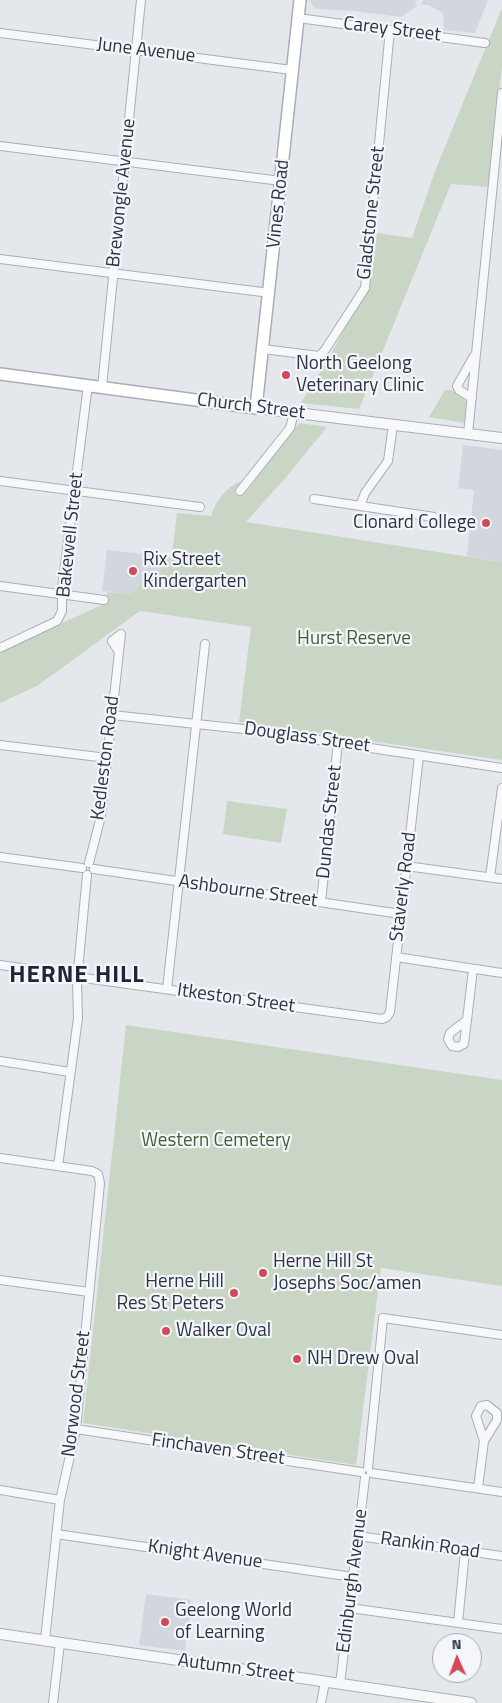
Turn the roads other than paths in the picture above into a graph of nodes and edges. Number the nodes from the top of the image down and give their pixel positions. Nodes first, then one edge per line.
1 (141, 0) edge
2 (300, 0) edge
3 (298, 18) junction
4 (390, 30) junction
5 (0, 33) edge
6 (486, 43) dead end
7 (136, 50) junction
8 (292, 70) junction
9 (502, 93) edge
10 (0, 146) edge
11 (125, 161) junction
12 (281, 181) junction
13 (0, 259) edge
14 (113, 273) junction
15 (270, 293) junction
16 (264, 349) junction
17 (476, 352) junction
18 (0, 374) edge
19 (88, 385) junction
20 (102, 387) junction
21 (472, 398) junction
22 (256, 408) junction
23 (294, 412) junction
24 (393, 425) junction
25 (468, 434) junction
26 (502, 438) edge
27 (0, 481) edge
28 (75, 491) junction
29 (240, 491) dead end
30 (314, 499) dead end
31 (360, 506) junction
32 (200, 507) dead end
33 (434, 516) dead end
34 (0, 586) edge
35 (62, 594) junction
36 (104, 600) dead end
37 (205, 644) dead end
38 (0, 648) edge
39 (119, 652) dead end
40 (112, 715) junction
41 (196, 723) junction
42 (338, 742) junction
43 (0, 745) edge
44 (419, 756) junction
45 (107, 758) junction
46 (502, 768) edge
47 (502, 788) edge
48 (0, 857) edge
49 (406, 866) junction
50 (88, 867) junction
51 (490, 877) junction
52 (502, 879) edge
53 (179, 882) junction
54 (321, 902) junction
55 (401, 914) junction
56 (396, 957) junction
57 (0, 965) edge
58 (473, 969) junction
59 (78, 970) junction
60 (502, 973) edge
61 (70, 975) junction
62 (84, 978) junction
63 (77, 983) junction
64 (167, 989) junction
65 (387, 1017) joint
66 (467, 1020) dead end
67 (0, 1061) edge
68 (70, 1072) junction
69 (0, 1158) edge
70 (58, 1166) junction
71 (0, 1280) edge
72 (89, 1292) junction
73 (502, 1336) edge
74 (76, 1429) junction
75 (484, 1441) dead end
76 (366, 1473) junction
77 (478, 1488) junction
78 (0, 1490) edge
79 (502, 1492) edge
80 (60, 1500) junction
81 (56, 1534) junction
82 (358, 1536) junction
83 (465, 1551) junction
84 (502, 1556) edge
85 (353, 1577) junction
86 (350, 1608) junction
87 (458, 1623) junction
88 (502, 1629) edge
89 (0, 1634) edge
90 (44, 1640) junction
91 (60, 1642) junction
92 (324, 1682) junction
93 (340, 1684) junction
94 (436, 1700) edge
95 (53, 1703) edge
96 (321, 1703) edge
97 (471, 1703) edge

1 - 7 street, Brewongle Avenue
2 - 3 main road, Vines Road
3 - 4 street, Carey Street
3 - 8 main road, Vines Road
4 - 6 street, Carey Street
4 - 16 street, Gladstone Street
5 - 7 street, June Avenue
7 - 8 street, June Avenue
7 - 11 street, Brewongle Avenue
8 - 12 main road, Vines Road
9 - 17 street
10 - 11 street
11 - 12 street
11 - 14 street, Brewongle Avenue
12 - 15 main road, Vines Road
13 - 14 street
14 - 15 street
14 - 20 street, Brewongle Avenue
15 - 16 main road, Vines Road
16 - 22 main road, Vines Road
17 - 21 street
17 - 21 street
18 - 19 main road, Church Street
19 - 20 main road, Church Street
19 - 28 street, Bakewell Street
20 - 22 main road, Church Street
21 - 25 street
22 - 23 street, Church Street
23 - 24 street, Church Street
23 - 29 street
24 - 25 street, Church Street
24 - 31 street
25 - 26 street, Church Street
27 - 28 street
28 - 32 street
28 - 35 street, Bakewell Street
30 - 31 street
31 - 33 street
34 - 35 street
35 - 36 street
35 - 38 street, Bakewell Street
37 - 41 street
39 - 40 street, Kedleston Road
40 - 41 street, Douglass Street
40 - 45 street, Kedleston Road
41 - 42 street, Douglass Street
41 - 53 street
42 - 44 street, Douglass Street
42 - 54 street, Dundas Street
43 - 45 street
44 - 46 street, Douglass Street
44 - 49 street, Staverly Road
45 - 50 street, Kedleston Road
47 - 51 street
48 - 50 street, Ashbourne Street
49 - 51 street
49 - 55 street, Staverly Road
50 - 53 street, Ashbourne Street
50 - 59 street
51 - 52 street
53 - 54 street, Ashbourne Street
53 - 64 street
54 - 55 street, Ashbourne Street
55 - 56 street, Staverly Road
56 - 58 street
56 - 65 street, Staverly Road
57 - 61 street
58 - 60 street
58 - 66 street
59 - 61 street
59 - 62 street
61 - 63 street
62 - 63 street
62 - 64 street, Itkeston Street
63 - 68 street
64 - 65 street, Itkeston Street
67 - 68 street
68 - 70 street
69 - 70 street
70 - 72 street, Norwood Street
71 - 72 street
72 - 74 street, Norwood Street
73 - 76 street, Edinburgh Avenue
74 - 76 street, Finchaven Street
74 - 80 street, Norwood Street
75 - 77 street
76 - 77 street, Finchaven Street
76 - 82 street, Edinburgh Avenue
77 - 79 street, Finchaven Street
78 - 80 street
80 - 81 street, Norwood Street
81 - 85 street, Knight Avenue
81 - 90 street, Norwood Street
82 - 83 street, Rankin Road
82 - 85 street, Edinburgh Avenue
83 - 84 street, Rankin Road
83 - 87 street
85 - 86 street, Edinburgh Avenue
86 - 87 street
86 - 93 street, Edinburgh Avenue
87 - 88 street
89 - 90 street, Autumn Street
90 - 91 street, Autumn Street
91 - 92 street, Autumn Street
91 - 95 street
92 - 93 street, Autumn Street
92 - 96 street
93 - 94 street, Autumn Street
94 - 97 street, Autumn Street

